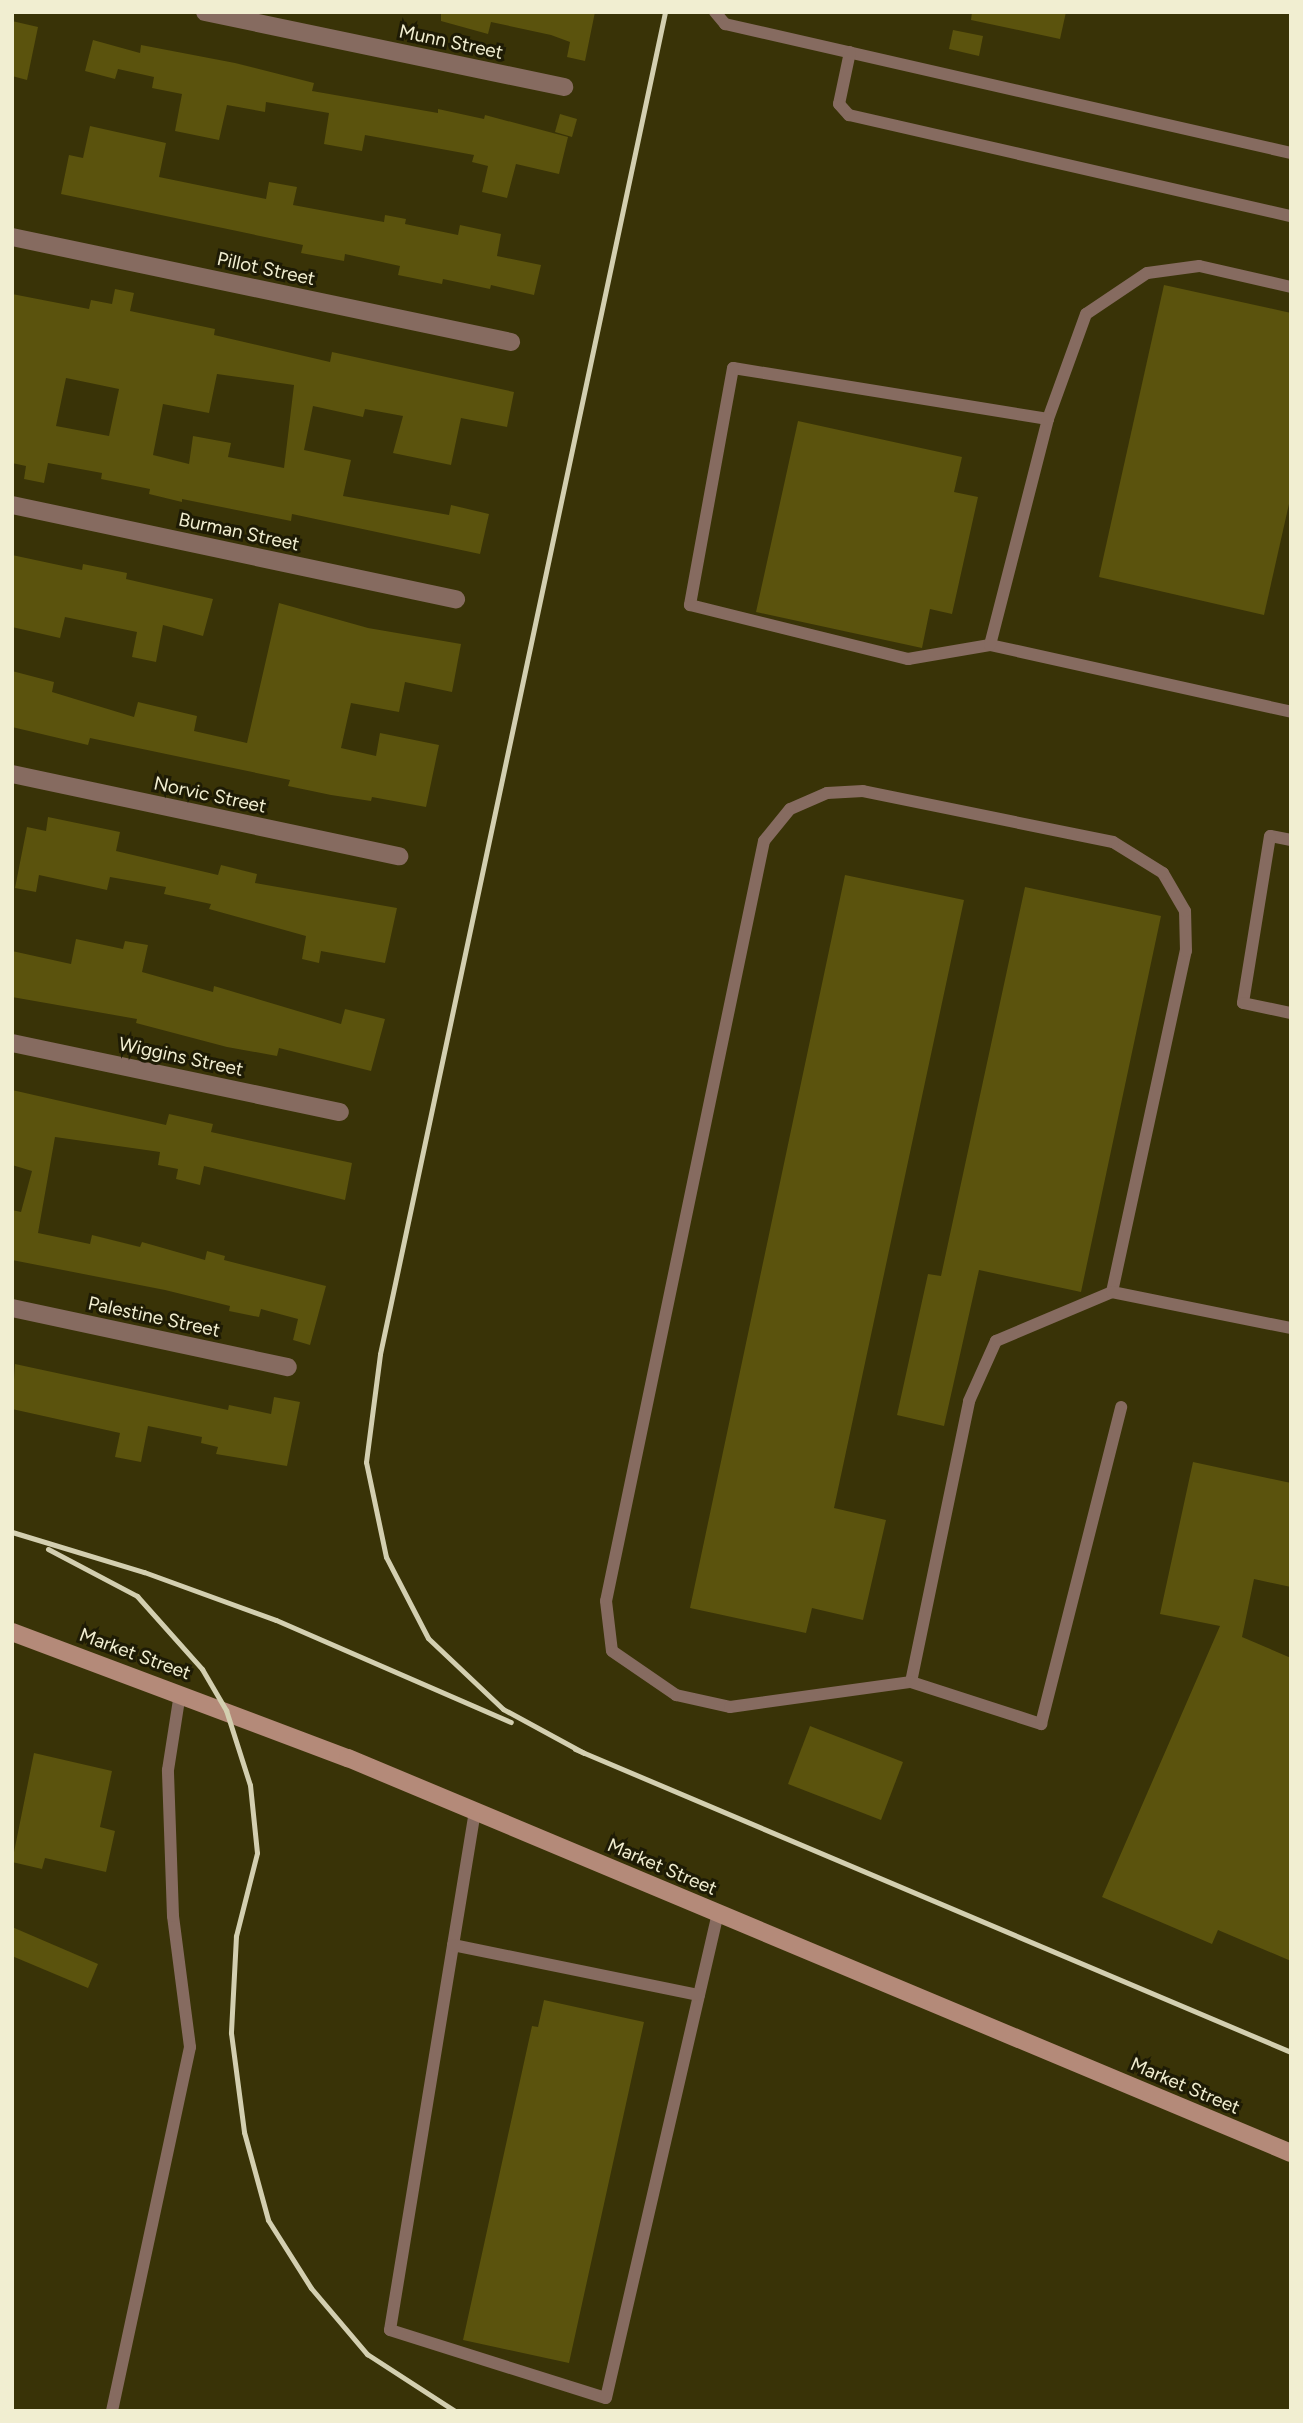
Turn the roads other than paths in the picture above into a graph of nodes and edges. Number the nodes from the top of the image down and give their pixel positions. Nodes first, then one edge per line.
1 (205, 12) edge
2 (715, 12) edge
3 (850, 52) junction
4 (564, 87) dead end
5 (1291, 153) edge
6 (1291, 216) edge
7 (12, 237) edge
8 (1291, 287) edge
9 (511, 342) dead end
10 (1048, 419) junction
11 (12, 505) edge
12 (456, 600) dead end
13 (990, 645) junction
14 (1290, 707) edge
15 (12, 774) edge
16 (1291, 839) edge
17 (399, 856) dead end
18 (1291, 1013) edge
19 (12, 1042) edge
20 (340, 1112) dead end
21 (1112, 1292) junction
22 (12, 1308) edge
23 (1291, 1328) edge
24 (288, 1367) dead end
25 (1121, 1407) dead end
26 (12, 1632) edge
27 (911, 1682) junction
28 (180, 1693) junction
29 (475, 1811) junction
30 (718, 1912) junction
31 (453, 1945) junction
32 (699, 1995) junction
33 (1291, 2153) edge
34 (112, 2411) edge

1 - 4 street, Munn Street
2 - 3 lane
3 - 5 lane
3 - 6 lane
7 - 9 street, Pillot Street
8 - 10 lane
10 - 13 lane
10 - 13 lane
11 - 12 street, Burman Street
13 - 14 lane
15 - 17 street, Norvic Street
16 - 18 lane
19 - 20 street, Wiggins Street
21 - 23 lane
21 - 27 lane
21 - 27 lane
22 - 24 street, Palestine Street
25 - 27 lane
26 - 28 main road, Market Street
28 - 29 main road, Market Street
28 - 34 lane
29 - 30 main road, Market Street
29 - 31 lane
30 - 32 lane
30 - 33 main road, Market Street
31 - 32 lane
31 - 32 lane

